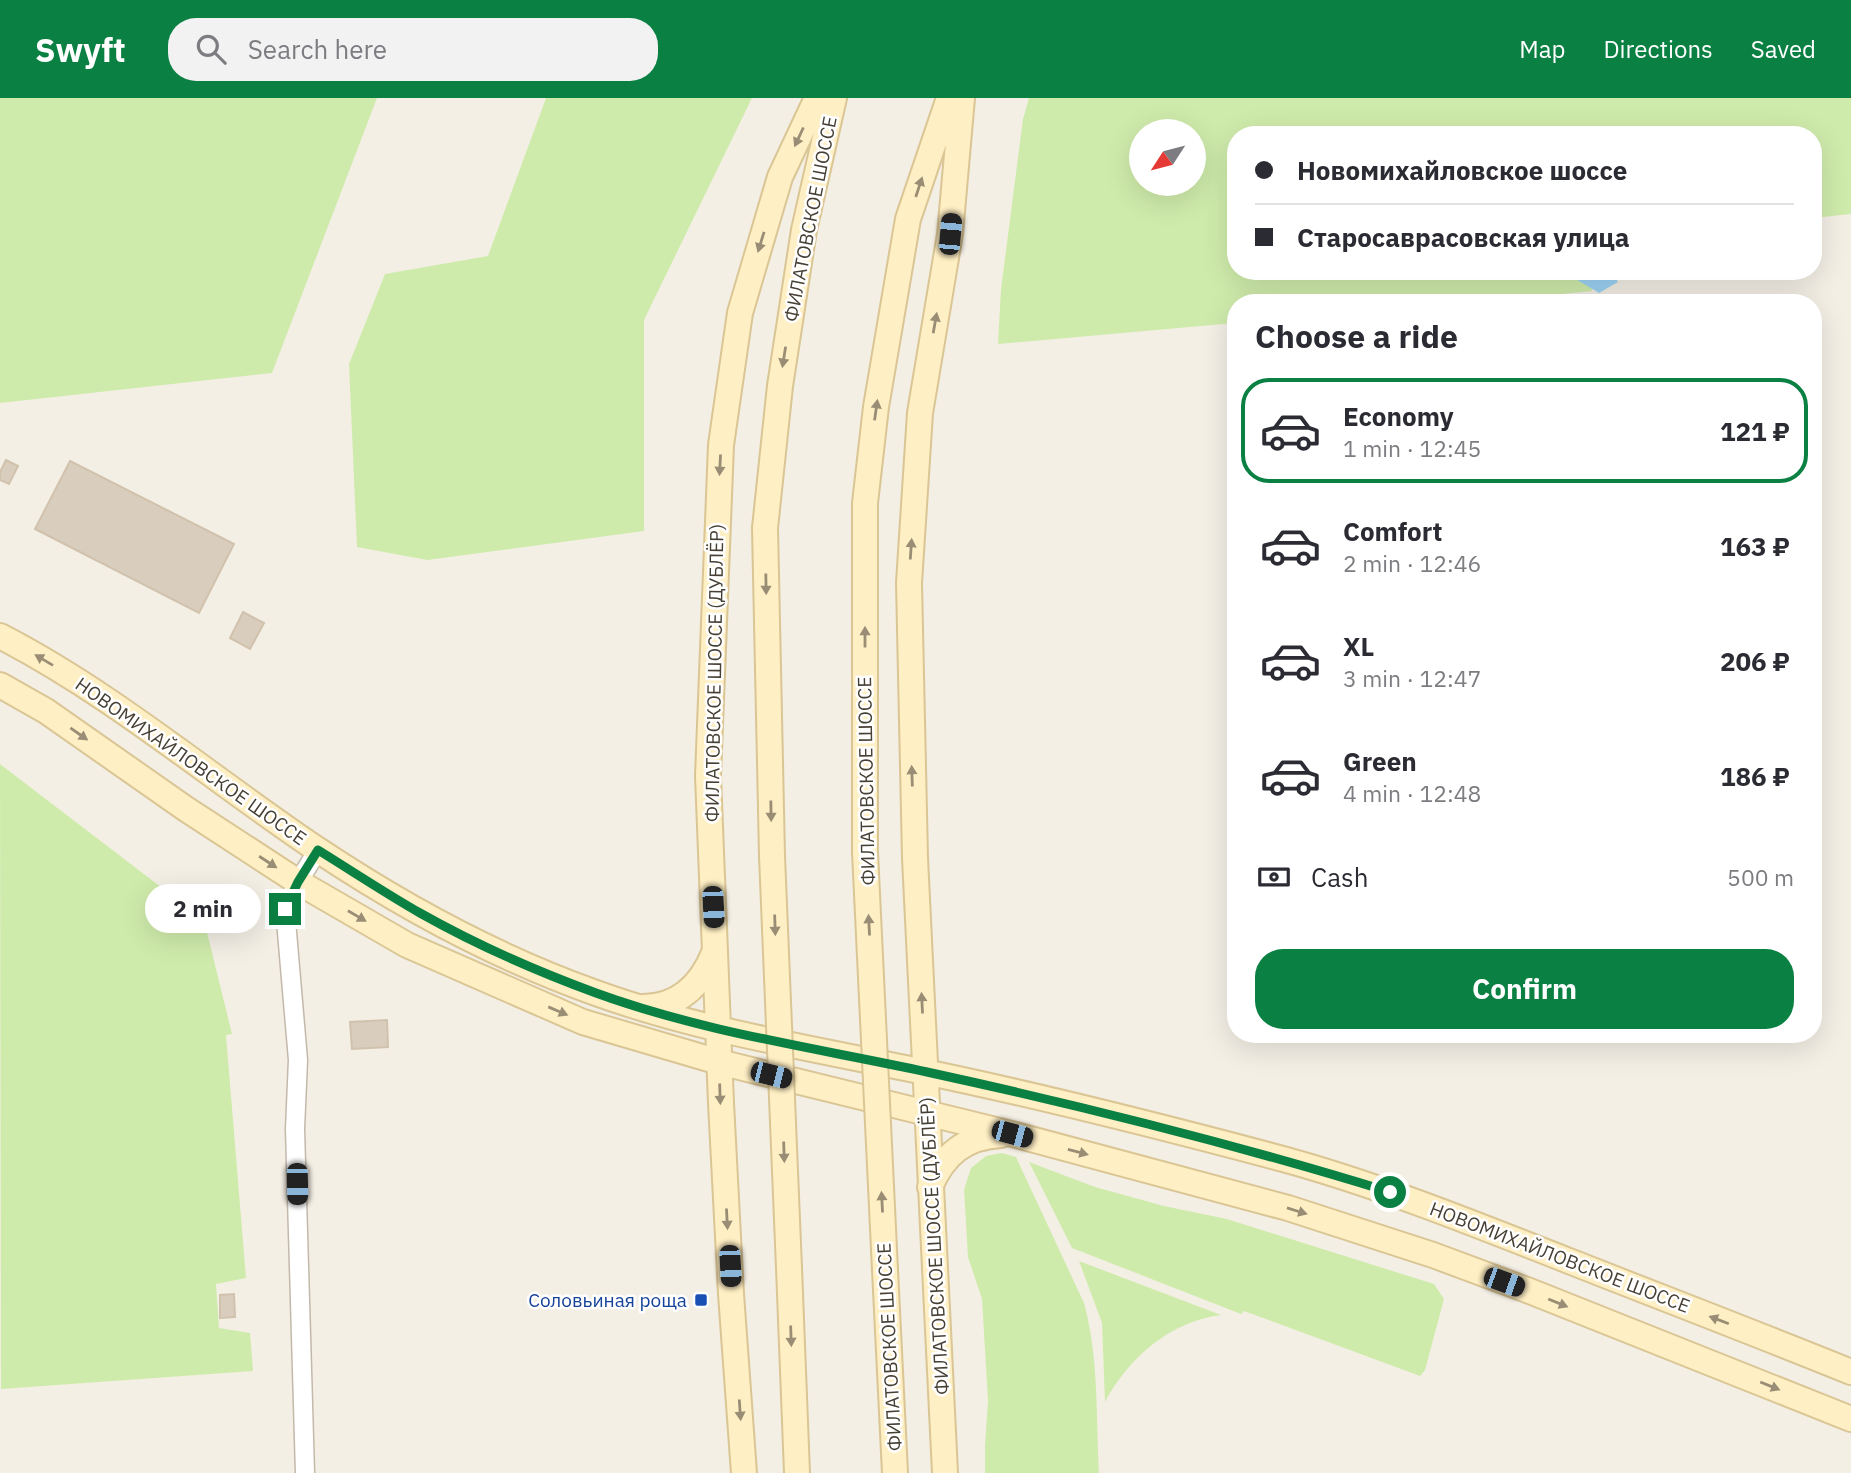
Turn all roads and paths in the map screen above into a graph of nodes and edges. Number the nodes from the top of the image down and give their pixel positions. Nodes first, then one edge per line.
1 (817, 98) edge
2 (834, 98) edge
3 (948, 98) edge
4 (962, 98) edge
5 (0, 636) edge
6 (0, 685) edge
7 (318, 850) junction
8 (298, 882) junction
9 (715, 953) junction
10 (638, 1006) junction
11 (718, 1030) junction
12 (719, 1062) junction
13 (925, 1072) junction
14 (927, 1114) junction
15 (1012, 1134) junction
16 (930, 1187) junction
17 (1851, 1372) edge
18 (1851, 1419) edge
19 (305, 1473) edge
20 (744, 1473) edge
21 (797, 1473) edge
22 (895, 1473) edge
23 (945, 1473) edge

1 -> 9 main road, ФИЛАТОВСКОЕ ШОССЕ (ДУБЛЁР)
2 -> 21 main road, ФИЛАТОВСКОЕ ШОССЕ, bridge
22 -> 3 main road, ФИЛАТОВСКОЕ ШОССЕ, bridge
13 -> 4 main road, ФИЛАТОВСКОЕ ШОССЕ (ДУБЛЁР)
7 -> 5 main road, НОВОМИХАЙЛОВСКОЕ ШОССЕ
6 -> 8 main road, НОВОМИХАЙЛОВСКОЕ ШОССЕ
7 - 8 street
7 - 10 main road, НОВОМИХАЙЛОВСКОЕ ШОССЕ
8 -> 12 main road, НОВОМИХАЙЛОВСКОЕ ШОССЕ
8 - 19 street
9 - 10 main road
9 - 11 main road, ФИЛАТОВСКОЕ ШОССЕ (ДУБЛЁР)
10 - 11 main road, НОВОМИХАЙЛОВСКОЕ ШОССЕ
11 - 12 main road, ФИЛАТОВСКОЕ ШОССЕ (ДУБЛЁР)
11 - 13 main road, НОВОМИХАЙЛОВСКОЕ ШОССЕ
12 - 14 main road, НОВОМИХАЙЛОВСКОЕ ШОССЕ
12 -> 20 main road, ФИЛАТОВСКОЕ ШОССЕ (ДУБЛЁР)
13 - 14 main road, ФИЛАТОВСКОЕ ШОССЕ (ДУБЛЁР)
17 -> 13 main road, НОВОМИХАЙЛОВСКОЕ ШОССЕ
14 - 15 main road, НОВОМИХАЙЛОВСКОЕ ШОССЕ
14 - 16 main road, ФИЛАТОВСКОЕ ШОССЕ (ДУБЛЁР)
15 - 16 main road
15 -> 18 main road, НОВОМИХАЙЛОВСКОЕ ШОССЕ
16 - 23 main road, ФИЛАТОВСКОЕ ШОССЕ (ДУБЛЁР)

